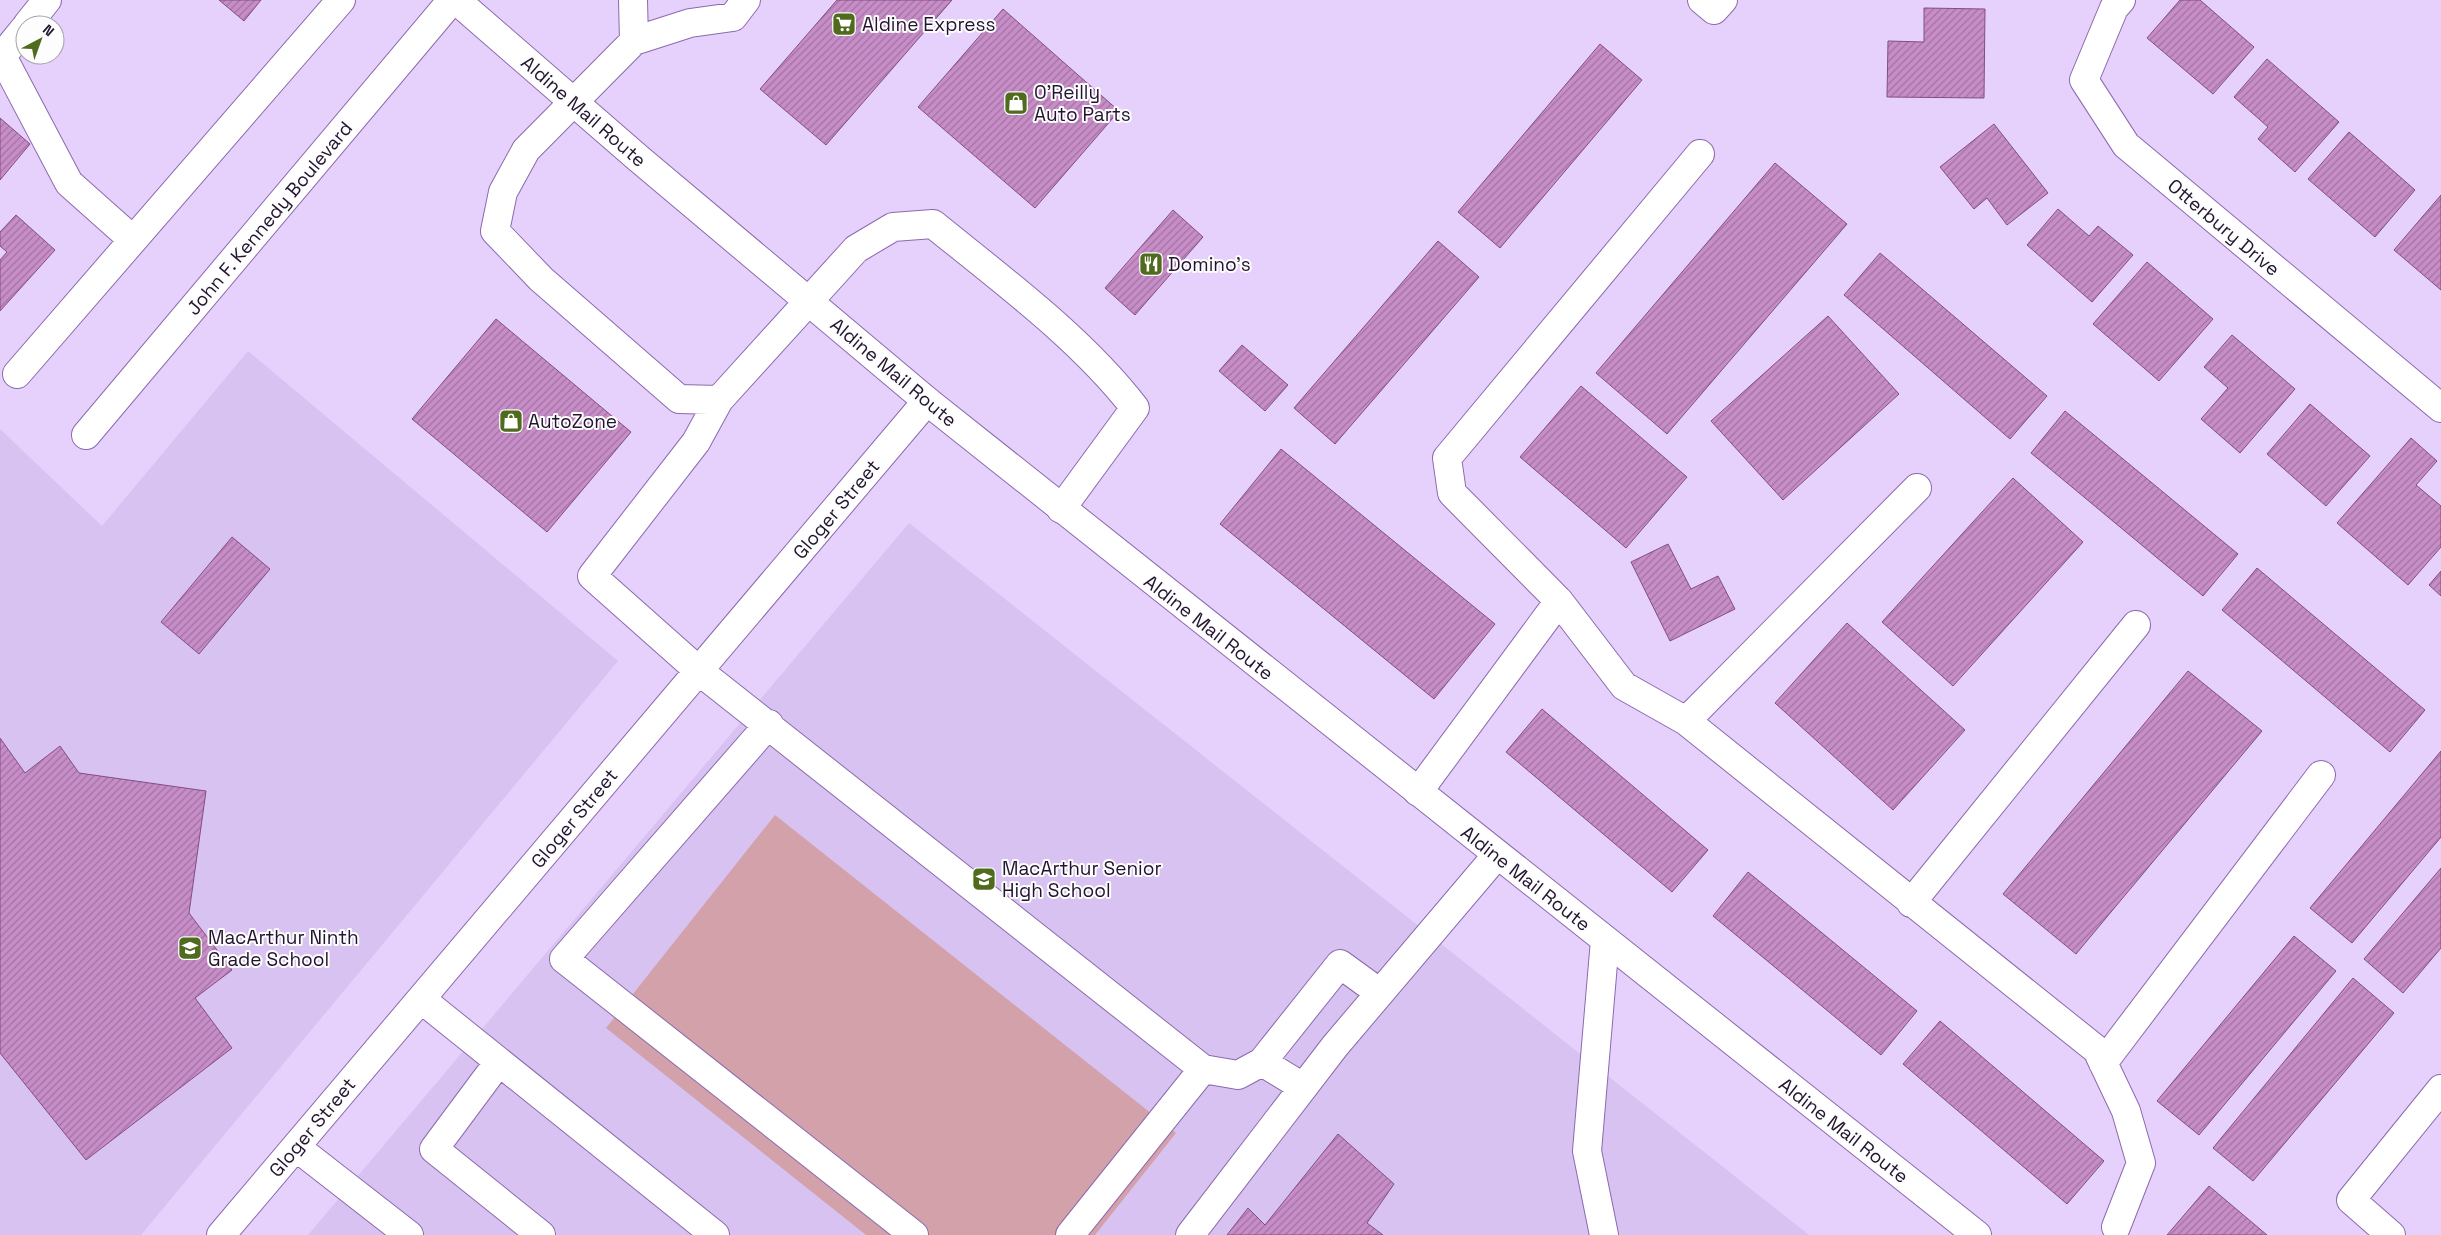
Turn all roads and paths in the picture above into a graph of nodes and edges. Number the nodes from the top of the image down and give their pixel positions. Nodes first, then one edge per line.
1 (48, 0) edge
2 (341, 0) edge
3 (452, 0) edge
4 (456, 0) edge
5 (633, 0) edge
6 (746, 0) edge
7 (1702, 0) edge
8 (1723, 0) edge
9 (2117, 4) edge
10 (35, 15) edge
11 (15, 39) edge
12 (634, 41) junction
13 (1, 56) edge
14 (573, 102) junction
15 (1700, 154) dead end
16 (133, 240) junction
17 (808, 301) junction
18 (17, 374) dead end
19 (719, 400) junction
20 (927, 402) junction
21 (2441, 408) edge
22 (86, 435) dead end
23 (1918, 488) dead end
24 (1061, 509) junction
25 (1559, 601) junction
26 (2136, 625) dead end
27 (699, 670) junction
28 (1686, 721) junction
29 (769, 724) junction
30 (2321, 775) dead end
31 (1418, 792) junction
32 (1497, 855) junction
33 (1911, 903) junction
34 (1605, 940) junction
35 (1380, 994) junction
36 (421, 999) junction
37 (1262, 1062) junction
38 (498, 1063) junction
39 (2103, 1063) junction
40 (1203, 1069) junction
41 (1303, 1088) junction
42 (2441, 1089) edge
43 (296, 1147) junction
44 (2116, 1227) dead end
45 (221, 1235) edge
46 (409, 1235) edge
47 (541, 1235) edge
48 (715, 1235) edge
49 (914, 1235) edge
50 (1070, 1235) edge
51 (1190, 1235) edge
52 (1604, 1235) edge
53 (1977, 1235) edge
54 (2391, 1235) edge

1 - 10 street
2 - 16 street
3 - 22 street, John F. Kennedy Boulevard
4 - 14 street, Aldine Mail Route
5 - 12 street
6 - 12 street
7 - 8 street
9 - 21 street, Otterbury Drive
11 - 13 street
12 - 14 street
13 - 16 street
14 - 17 street, Aldine Mail Route
14 - 19 street
15 - 25 street
16 - 18 street
17 - 19 street
17 - 20 street, Aldine Mail Route
17 - 24 street
19 - 27 street
20 - 24 street, Aldine Mail Route
20 - 27 street, Gloger Street
23 - 28 street
24 - 31 street, Aldine Mail Route
25 - 28 street
25 - 31 street
26 - 33 street
27 - 29 street
27 - 36 street, Gloger Street
28 - 33 street
29 - 40 street
29 - 49 street
30 - 39 street
31 - 32 street, Aldine Mail Route
32 - 34 street, Aldine Mail Route
32 - 35 street
33 - 39 street
34 - 52 street
34 - 53 street, Aldine Mail Route
35 - 37 street
35 - 41 street
36 - 38 street
36 - 43 street, Gloger Street
37 - 40 street
37 - 41 street
38 - 47 street
38 - 48 street
39 - 44 street
40 - 50 street
41 - 51 street
42 - 54 street
43 - 45 street, Gloger Street
43 - 46 street

